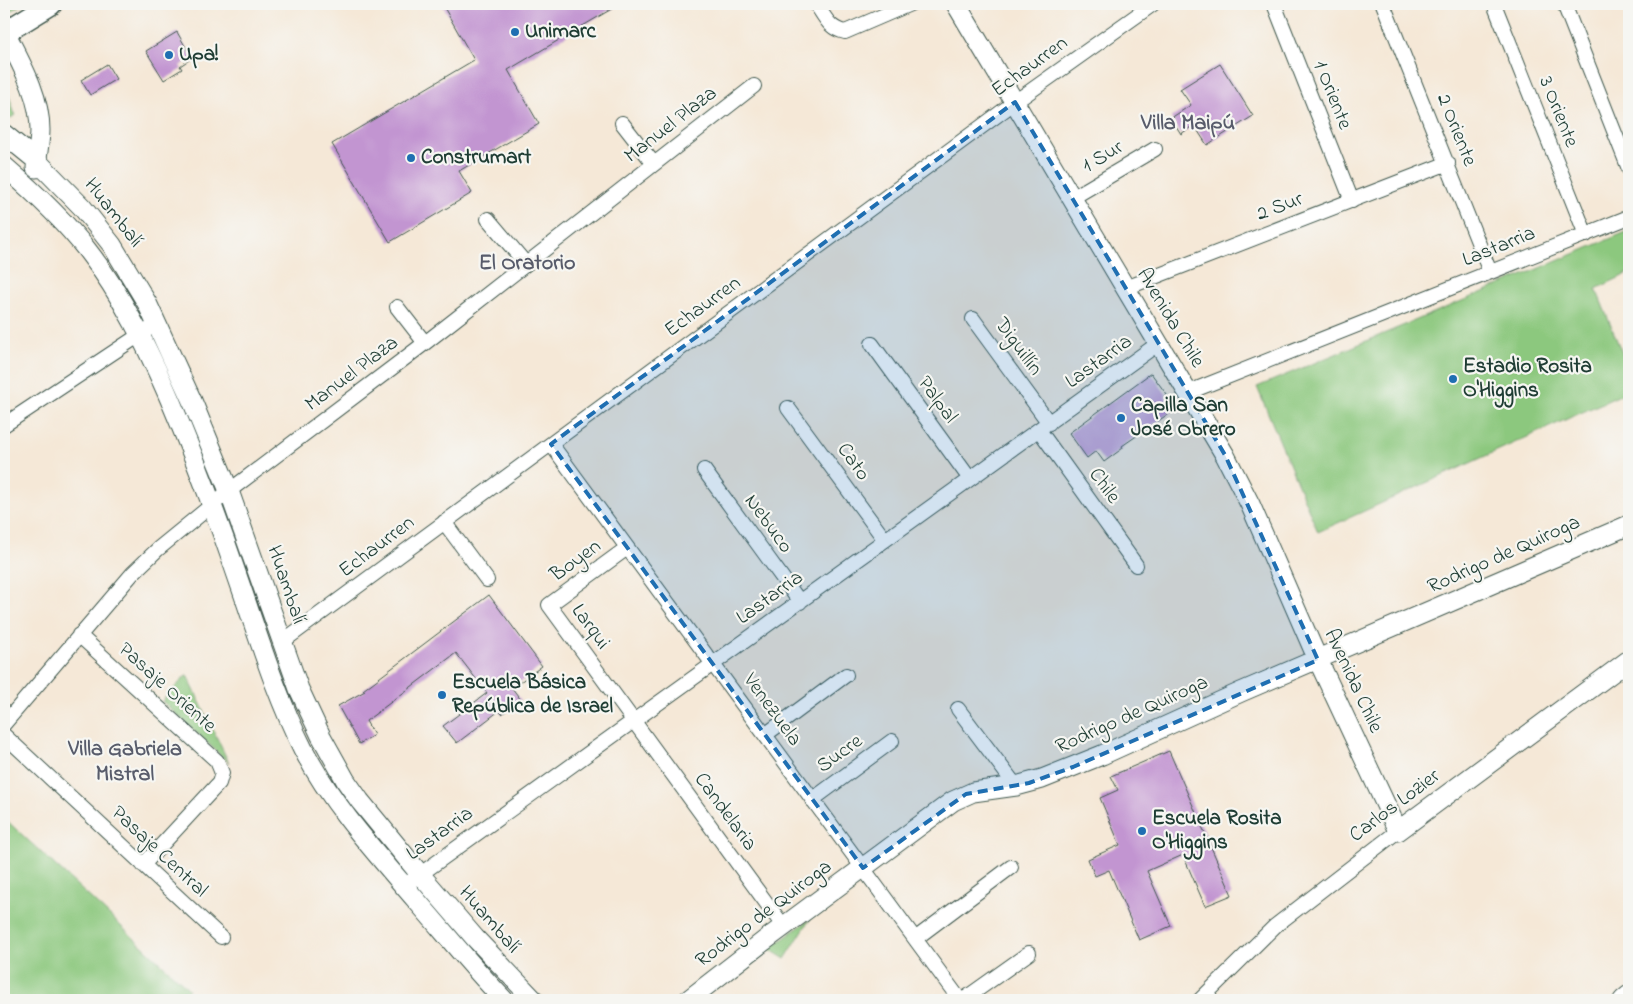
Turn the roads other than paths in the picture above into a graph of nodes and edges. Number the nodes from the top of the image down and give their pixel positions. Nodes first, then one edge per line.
1 (51, 4) edge
2 (816, 4) edge
3 (910, 4) edge
4 (956, 4) edge
5 (1274, 4) edge
6 (1383, 4) edge
7 (1494, 4) edge
8 (1564, 4) edge
9 (1150, 5) edge
10 (4, 31) edge
11 (754, 86) dead end
12 (1015, 102) junction
13 (622, 122) dead end
14 (4, 134) edge
15 (1154, 149) dead end
16 (36, 160) junction
17 (1448, 163) junction
18 (654, 164) junction
19 (4, 166) edge
20 (1629, 169) edge
21 (37, 196) junction
22 (1072, 198) junction
23 (1352, 201) junction
24 (1629, 217) edge
25 (488, 219) dead end
26 (1586, 235) junction
27 (526, 264) junction
28 (1490, 272) junction
29 (1126, 288) junction
30 (397, 307) dead end
31 (974, 319) dead end
32 (156, 323) junction
33 (140, 335) junction
34 (425, 343) junction
35 (1159, 343) junction
36 (872, 344) dead end
37 (1189, 392) junction
38 (788, 408) dead end
39 (4, 425) edge
40 (1044, 426) junction
41 (551, 444) junction
42 (704, 470) dead end
43 (970, 479) junction
44 (229, 491) junction
45 (213, 504) junction
46 (444, 522) junction
47 (1629, 525) edge
48 (885, 540) junction
49 (627, 548) junction
50 (1136, 565) dead end
51 (487, 580) dead end
52 (800, 602) junction
53 (549, 605) joint
54 (79, 635) junction
55 (282, 642) junction
56 (1318, 660) junction
57 (1629, 660) edge
58 (713, 664) junction
59 (846, 675) dead end
60 (958, 709) dead end
61 (5, 720) edge
62 (633, 721) junction
63 (765, 735) junction
64 (4, 736) edge
65 (892, 741) dead end
66 (1016, 786) junction
67 (812, 800) junction
68 (1398, 831) junction
69 (143, 865) junction
70 (1011, 867) dead end
71 (862, 868) junction
72 (419, 874) junction
73 (404, 886) junction
74 (784, 926) junction
75 (221, 937) dead end
76 (915, 939) junction
77 (1029, 953) dead end
78 (1629, 995) edge
79 (504, 1000) edge
80 (534, 1000) edge
81 (688, 1000) edge
82 (962, 1000) edge
83 (1200, 1000) edge
84 (1623, 1000) edge

1 - 10 main road
2 - 3 street
4 - 12 street, Avenida Chile
5 - 23 street, 1 Oriente
6 - 17 street, 2 Oriente
7 - 26 street, 3 Oriente
8 - 20 street
9 - 12 street, Echaurren
10 - 16 street
11 - 18 street, Manuel Plaza
12 - 22 street, Avenida Chile
12 - 41 street, Echaurren
13 - 18 street
14 - 16 street, Huambalí
15 - 22 street, 1 Sur
16 - 21 street
16 - 32 street, Huambalí
17 - 23 street, 2 Sur
17 - 28 street, 2 Oriente
18 - 27 street, Manuel Plaza
19 - 21 street, Huambalí
21 - 33 street, Huambalí
22 - 29 street, Avenida Chile
23 - 29 street, 2 Sur
24 - 26 street, Lastarria
25 - 27 street
26 - 28 street, Lastarria
27 - 34 street, Manuel Plaza
28 - 37 street, Lastarria
29 - 35 street, Avenida Chile
30 - 34 street
31 - 40 street, Diguillín
32 - 33 street
32 - 44 street, Huambalí
33 - 39 street
33 - 45 street, Huambalí
34 - 44 street, Manuel Plaza
35 - 37 street, Avenida Chile
35 - 40 street, Lastarria
36 - 43 street, Palpal
37 - 56 street, Avenida Chile
38 - 48 street, Cato
40 - 43 street, Lastarria
40 - 50 street, Chile
41 - 46 street, Echaurren
41 - 49 street, Venezuela
42 - 52 street, Nebuco
43 - 48 street, Lastarria
44 - 45 street, Manuel Plaza
44 - 55 street, Huambalí
45 - 54 street, Manuel Plaza
45 - 73 street, Huambalí
46 - 51 street
46 - 55 street, Echaurren
47 - 56 street, Rodrigo de Quiroga
48 - 52 street, Lastarria
49 - 53 street, Boyen
49 - 58 street, Venezuela
52 - 58 street, Lastarria
53 - 62 street, Larqui
54 - 61 street, Manuel Plaza
54 - 69 street, Pasaje Oriente
55 - 72 street, Huambalí
56 - 66 street, Rodrigo de Quiroga
56 - 68 street, Avenida Chile
57 - 68 street, Carlos Lozier
58 - 62 street, Lastarria
58 - 63 street, Venezuela
59 - 63 street
60 - 66 street
62 - 72 street, Lastarria
62 - 74 street, Candelaria
63 - 67 street, Venezuela
64 - 69 street, Pasaje Central
65 - 67 street, Sucre
66 - 71 street, Rodrigo de Quiroga
67 - 71 street, Venezuela
68 - 83 street, Carlos Lozier
69 - 75 street, Pasaje Central
70 - 76 street
71 - 74 street, Rodrigo de Quiroga
71 - 76 street, Venezuela
72 - 73 street, Lastarria
72 - 80 street, Huambalí
73 - 79 street, Huambalí
74 - 81 street, Rodrigo de Quiroga
76 - 82 street, Venezuela
77 - 82 street
78 - 84 street

